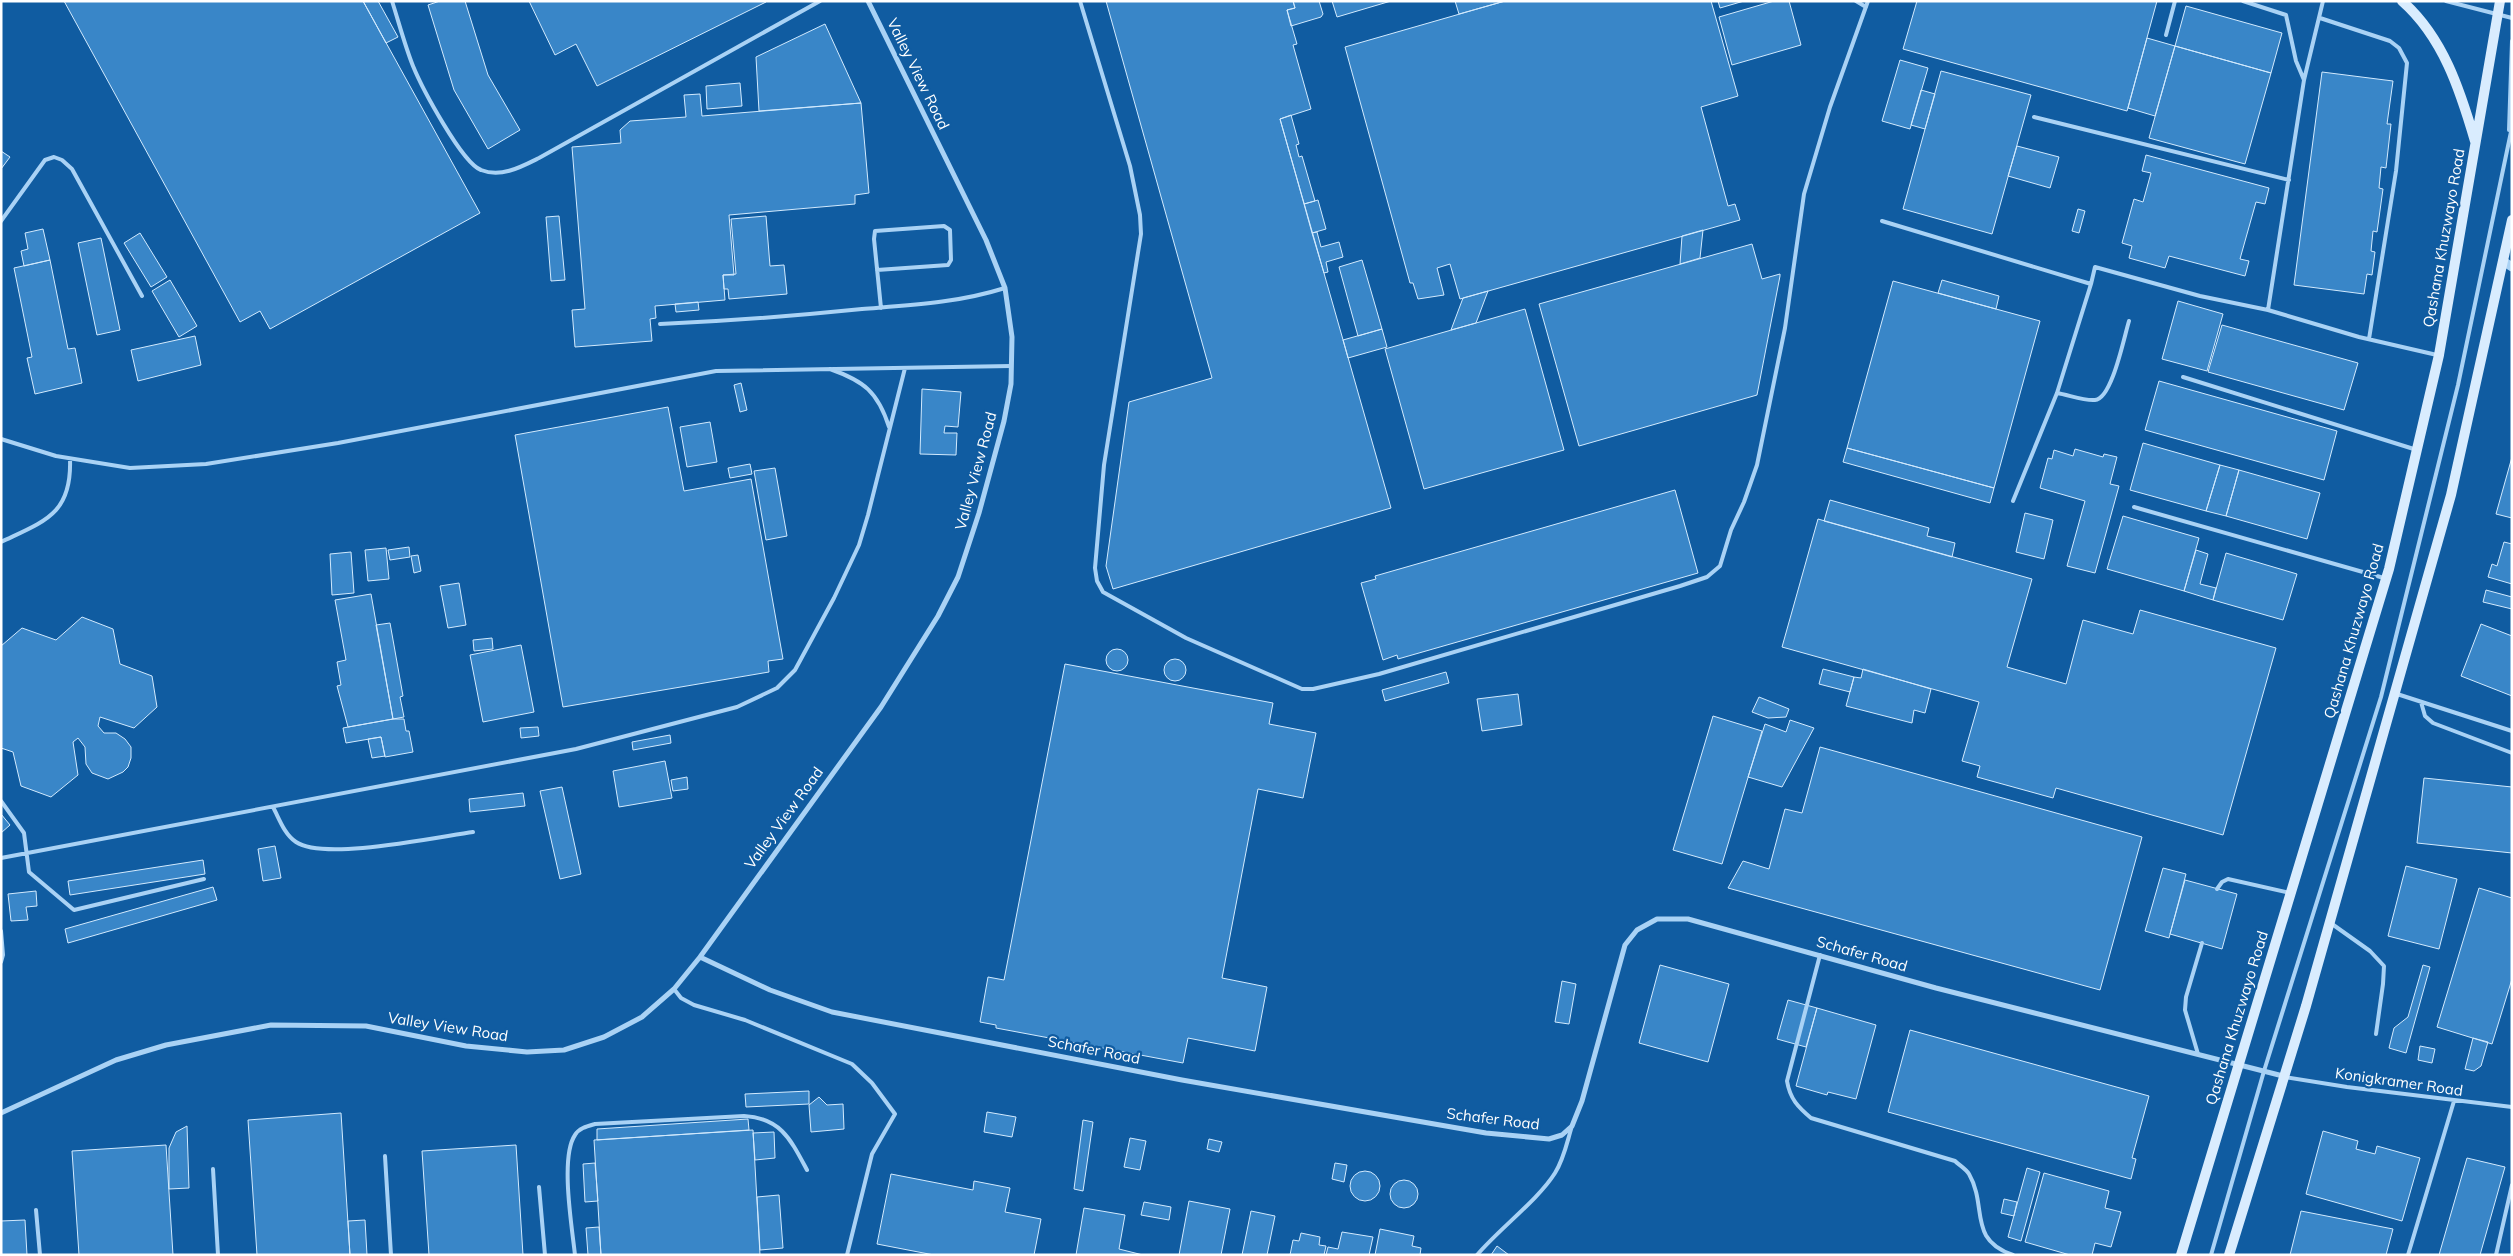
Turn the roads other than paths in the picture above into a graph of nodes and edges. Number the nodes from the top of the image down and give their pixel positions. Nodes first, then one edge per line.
1 (392, 1) edge
2 (820, 1) edge
3 (868, 1) edge
4 (1080, 1) edge
5 (1856, 1) edge
6 (1868, 1) edge
7 (2175, 1) edge
8 (2242, 1) edge
9 (2323, 1) edge
10 (2402, 1) edge
11 (2446, 1) edge
12 (2500, 1) edge
13 (1866, 7) junction
14 (2499, 15) junction
15 (2320, 18) junction
16 (2512, 18) edge
17 (2166, 35) dead end
18 (2512, 41) edge
19 (2304, 80) junction
20 (2034, 117) dead end
21 (2512, 126) edge
22 (2509, 138) junction
23 (2476, 144) junction
24 (2289, 180) junction
25 (2512, 220) edge
26 (1, 221) edge
27 (1882, 221) dead end
28 (2507, 264) edge
29 (878, 270) junction
30 (2090, 284) junction
31 (1005, 288) junction
32 (142, 296) dead end
33 (882, 308) junction
34 (2268, 310) junction
35 (2129, 322) dead end
36 (660, 324) dead end
37 (2369, 339) junction
38 (2439, 355) junction
39 (1011, 366) junction
40 (827, 368) junction
41 (905, 368) junction
42 (2183, 376) dead end
43 (2057, 393) junction
44 (890, 429) junction
45 (1, 439) edge
46 (2417, 450) junction
47 (70, 459) junction
48 (2013, 501) dead end
49 (2134, 507) dead end
50 (1, 542) edge
51 (2386, 579) junction
52 (2396, 694) junction
53 (2421, 702) junction
54 (2512, 731) edge
55 (2512, 753) edge
56 (1, 801) edge
57 (273, 807) junction
58 (473, 832) dead end
59 (27, 853) junction
60 (1, 858) edge
61 (204, 879) dead end
62 (2217, 889) dead end
63 (2292, 893) junction
64 (2330, 922) junction
65 (1, 931) edge
66 (2202, 943) dead end
67 (1820, 955) junction
68 (700, 957) junction
69 (1, 962) edge
70 (674, 989) junction
71 (2376, 1034) dead end
72 (2198, 1054) junction
73 (2238, 1064) junction
74 (2264, 1071) junction
75 (2283, 1076) junction
76 (2454, 1101) junction
77 (2512, 1107) edge
78 (1, 1113) edge
79 (1572, 1126) junction
80 (385, 1156) dead end
81 (213, 1169) dead end
82 (807, 1170) dead end
83 (2512, 1185) edge
84 (539, 1187) dead end
85 (36, 1210) dead end
86 (40, 1255) edge
87 (218, 1255) edge
88 (391, 1255) edge
89 (545, 1255) edge
90 (575, 1255) edge
91 (847, 1255) edge
92 (1477, 1255) edge
93 (2013, 1255) edge
94 (2181, 1255) edge
95 (2211, 1255) edge
96 (2229, 1255) edge
97 (2408, 1255) edge
98 (2496, 1255) edge

1 - 2 lane
3 - 31 street, Valley View Road
4 - 13 lane
5 - 13 lane
6 - 13 lane
7 - 17 lane
8 - 19 lane
9 - 15 lane
10 - 23 main road
11 - 14 lane
12 - 14 main road, Qashana Khuzwayo Road
14 - 16 lane
14 - 23 main road, Qashana Khuzwayo Road
15 - 19 lane
15 - 37 lane
18 - 22 lane
19 - 24 lane
20 - 24 lane
21 - 22 lane
22 - 74 lane
23 - 38 main road, Qashana Khuzwayo Road
24 - 34 lane
25 - 28 main road
26 - 32 lane
27 - 30 lane
28 - 52 main road
29 - 29 lane
29 - 33 lane
30 - 34 lane
30 - 43 lane
31 - 33 lane
31 - 39 street, Valley View Road
33 - 36 lane
34 - 37 lane
35 - 43 lane
37 - 38 lane
38 - 46 main road, Qashana Khuzwayo Road
39 - 41 lane
39 - 68 street, Valley View Road
40 - 41 lane
40 - 44 lane
40 - 47 lane
41 - 44 lane
42 - 46 lane
43 - 48 lane
44 - 57 lane
45 - 47 lane
46 - 51 main road, Qashana Khuzwayo Road
47 - 50 lane
49 - 51 lane
51 - 63 main road, Qashana Khuzwayo Road
52 - 53 lane
52 - 64 main road
53 - 54 lane
53 - 55 lane
56 - 59 lane
57 - 58 lane
57 - 59 lane
59 - 60 lane
59 - 61 lane
62 - 63 lane
63 - 73 main road, Qashana Khuzwayo Road
64 - 71 lane
64 - 75 main road
65 - 69 lane
66 - 72 lane
67 - 72 street, Schafer Road
67 - 79 street, Schafer Road
67 - 93 lane
68 - 70 street, Valley View Road
68 - 79 street, Schafer Road
70 - 78 street, Valley View Road
70 - 91 lane
72 - 73 street, Schafer Road
73 - 74 street, Schafer Road
73 - 94 main road, Qashana Khuzwayo Road
74 - 75 street, Schafer Road
74 - 95 lane
75 - 76 lane, Konigkramer Road
75 - 96 main road
76 - 77 lane, Konigkramer Road
76 - 97 lane
79 - 92 lane
80 - 88 lane
81 - 87 lane
82 - 90 lane
83 - 98 lane
84 - 89 lane
85 - 86 lane

